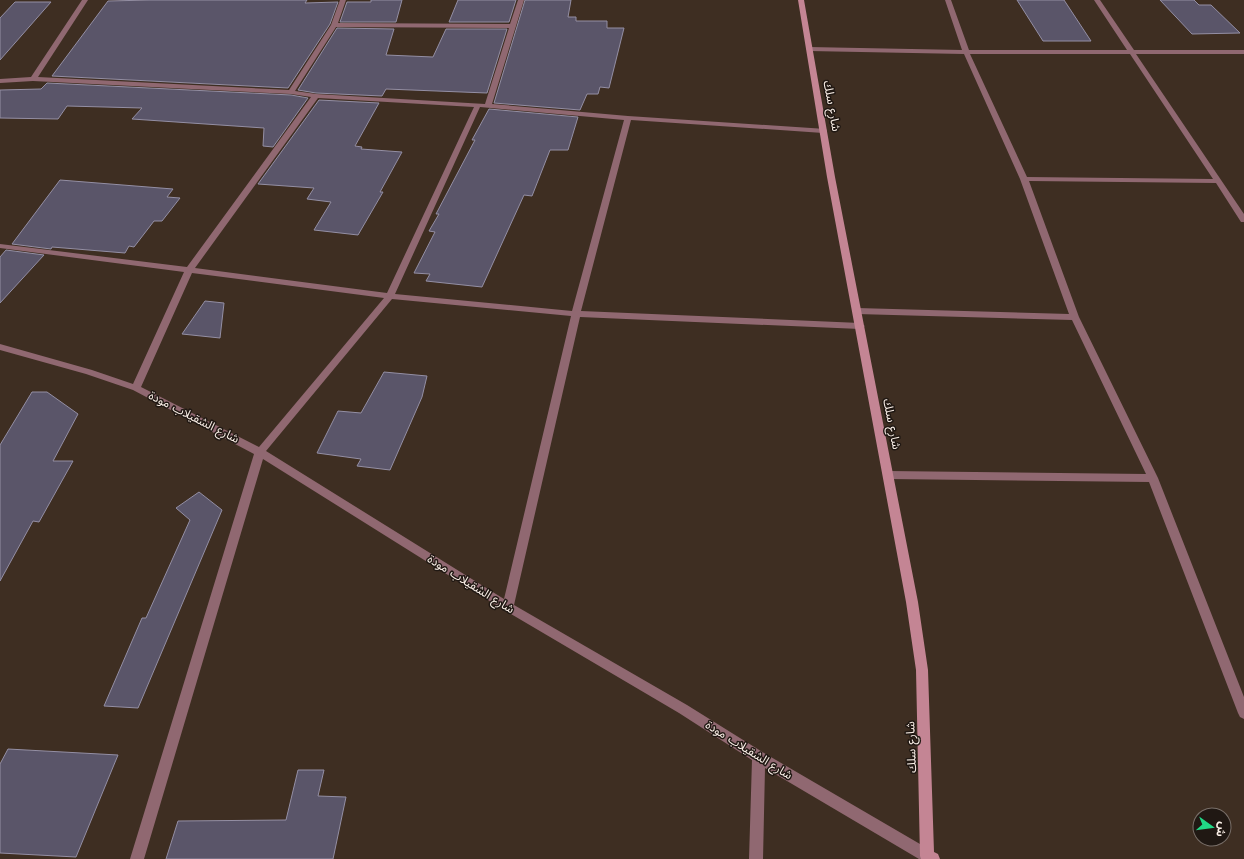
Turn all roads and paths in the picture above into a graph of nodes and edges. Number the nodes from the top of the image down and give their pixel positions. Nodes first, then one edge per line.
1 (85, 0) edge
2 (343, 0) edge
3 (522, 0) edge
4 (801, 0) edge
5 (948, 0) edge
6 (1097, 0) edge
7 (334, 25) junction
8 (514, 26) junction
9 (809, 49) junction
10 (966, 52) junction
11 (1132, 52) junction
12 (1244, 52) edge
13 (33, 79) junction
14 (0, 81) edge
15 (291, 92) junction
16 (316, 96) junction
17 (478, 105) junction
18 (488, 106) junction
19 (628, 118) junction
20 (823, 131) junction
21 (1024, 179) junction
22 (1218, 181) junction
23 (1244, 220) edge
24 (0, 246) edge
25 (189, 270) junction
26 (390, 296) junction
27 (857, 311) junction
28 (576, 314) junction
29 (1075, 317) junction
30 (860, 326) junction
31 (0, 347) edge
32 (136, 388) junction
33 (260, 452) junction
34 (888, 475) junction
35 (1154, 478) junction
36 (508, 607) junction
37 (1244, 713) edge
38 (759, 757) junction
39 (930, 857) edge
40 (137, 859) edge
41 (756, 859) edge

1 - 13 street
2 - 7 street
3 - 8 street
4 - 9 street, شارع سلك
5 - 10 street
6 - 11 street
7 - 8 street
7 - 15 street
8 - 18 street
9 - 10 street
9 - 20 street, شارع سلك
10 - 11 street
10 - 21 street
11 - 12 street
11 - 22 street
13 - 14 street
13 - 15 street
15 - 16 street
16 - 17 street
16 - 25 street
17 - 18 street
17 - 26 street
18 - 19 street
19 - 20 street
19 - 28 street
20 - 27 street, شارع سلك
21 - 22 street
21 - 29 street
22 - 23 street
24 - 25 street
25 - 26 street
25 - 32 street
26 - 28 street
26 - 33 street
27 - 29 street
27 - 30 street, شارع سلك
28 - 30 street
28 - 36 street
29 - 35 street
30 - 34 street, شارع سلك
31 - 32 street, شارع الشقيلاب مودة
32 - 33 street, شارع الشقيلاب مودة
33 - 36 street, شارع الشقيلاب مودة
33 - 40 street
34 - 35 street
34 - 39 street, شارع سلك
35 - 37 street
36 - 38 street, شارع الشقيلاب مودة
38 - 39 street, شارع الشقيلاب مودة
38 - 41 street

